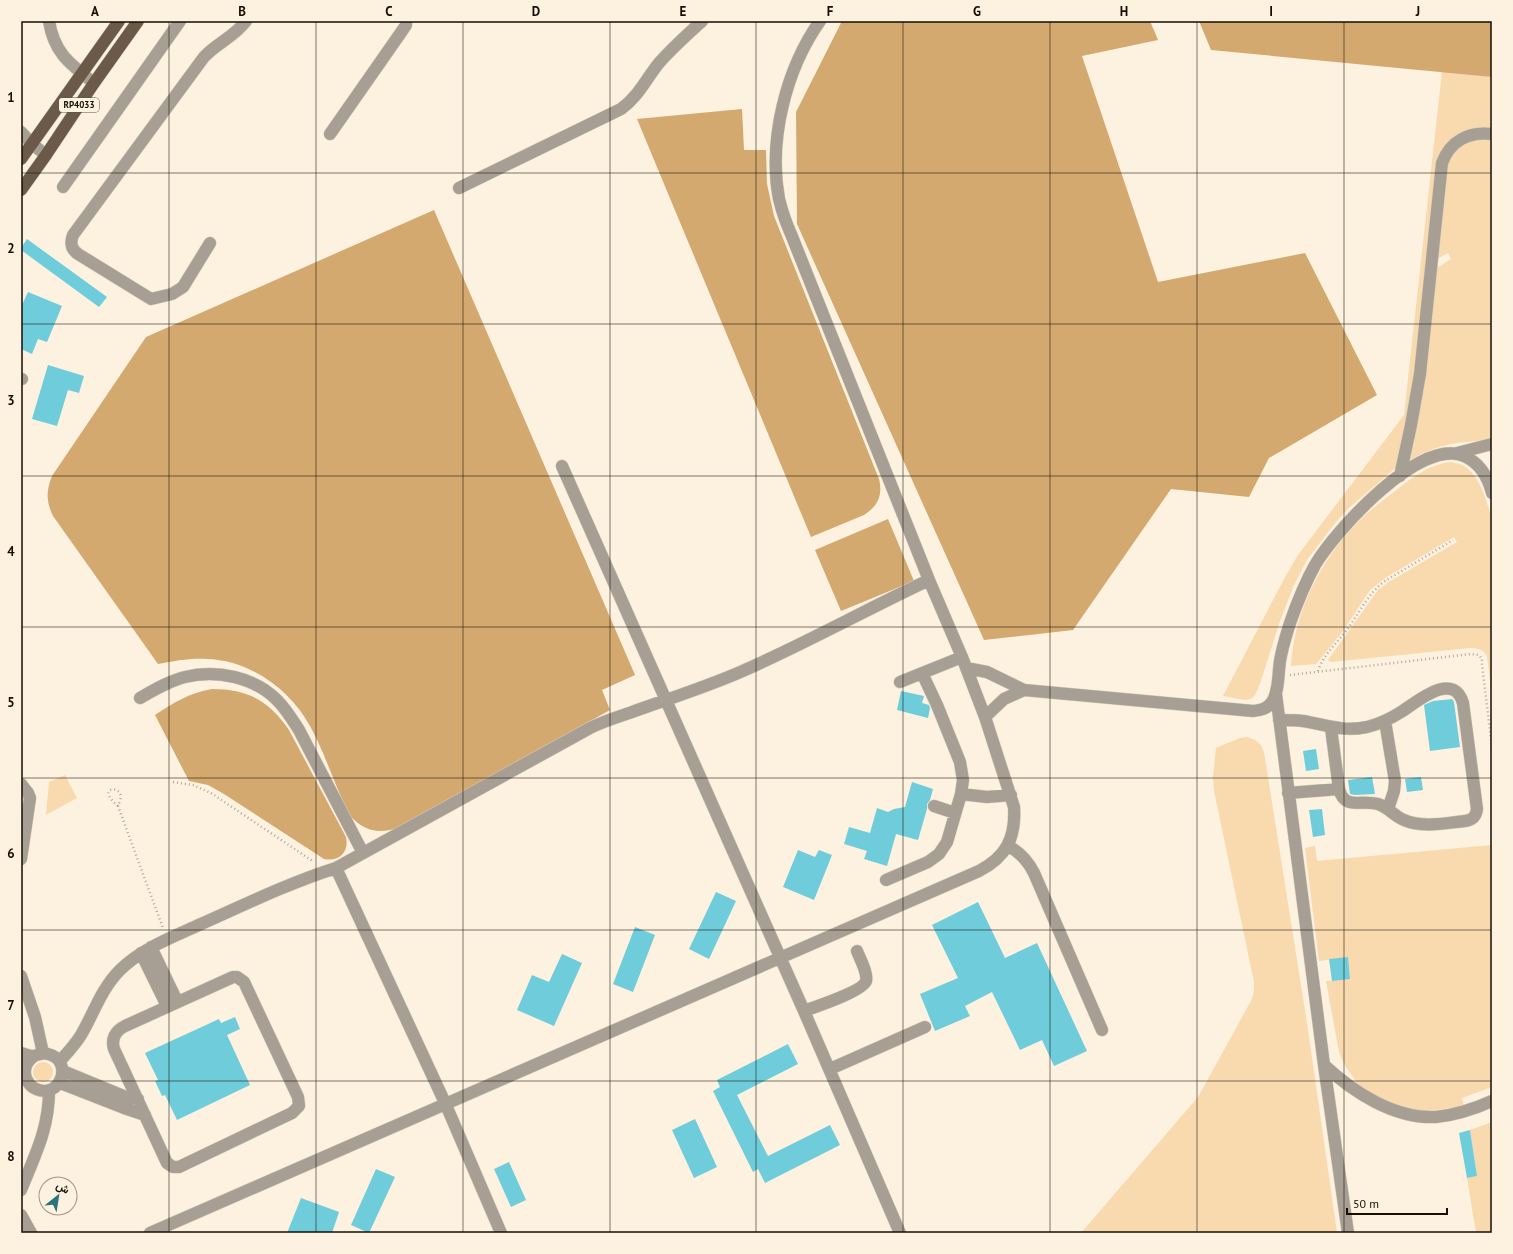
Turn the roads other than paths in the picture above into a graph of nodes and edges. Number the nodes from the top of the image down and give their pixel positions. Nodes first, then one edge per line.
1 (49, 21) edge
2 (119, 21) edge
3 (138, 21) edge
4 (180, 21) edge
5 (246, 21) edge
6 (406, 21) edge
7 (702, 21) edge
8 (820, 21) edge
9 (81, 73) junction
10 (94, 83) junction
11 (21, 132) edge
12 (330, 134) dead end
13 (1492, 134) edge
14 (32, 144) junction
15 (46, 155) junction
16 (21, 159) edge
17 (63, 187) dead end
18 (460, 188) dead end
19 (21, 190) edge
20 (210, 243) dead end
21 (1491, 443) edge
22 (1457, 453) junction
23 (562, 466) dead end
24 (1400, 476) junction
25 (1492, 494) edge
26 (929, 580) junction
27 (964, 662) junction
28 (922, 673) junction
29 (900, 682) dead end
30 (1024, 690) junction
31 (1276, 694) junction
32 (140, 698) dead end
33 (666, 700) junction
34 (985, 717) junction
35 (1279, 720) junction
36 (1385, 721) junction
37 (1331, 728) junction
38 (21, 784) edge
39 (1339, 788) junction
40 (1288, 792) junction
41 (961, 794) junction
42 (1011, 795) junction
43 (25, 805) edge
44 (934, 806) dead end
45 (1388, 809) junction
46 (955, 813) junction
47 (1008, 846) junction
48 (363, 853) junction
49 (21, 859) edge
50 (331, 869) junction
51 (886, 880) dead end
52 (146, 950) junction
53 (857, 951) dead end
54 (780, 957) junction
55 (21, 976) edge
56 (172, 1004) junction
57 (804, 1011) junction
58 (925, 1027) dead end
59 (1102, 1030) dead end
60 (21, 1053) edge
61 (38, 1054) junction
62 (1324, 1065) junction
63 (830, 1069) junction
64 (61, 1072) junction
65 (23, 1075) edge
66 (49, 1090) junction
67 (138, 1100) junction
68 (1492, 1101) edge
69 (446, 1105) junction
70 (145, 1115) junction
71 (21, 1190) edge
72 (21, 1215) edge
73 (31, 1233) edge
74 (150, 1233) edge
75 (501, 1233) edge
76 (900, 1233) edge
77 (1348, 1233) edge

1 - 9 street
2 - 9 main road, RP4033
3 - 10 main road, RP4033
4 - 17 street
5 - 20 street
6 - 12 street
7 - 18 street
8 - 26 street
9 - 10 street
9 - 14 main road, RP4033
10 - 15 main road, RP4033
11 - 14 street
13 - 24 street
14 - 15 street
14 - 16 main road, RP4033
15 - 19 main road, RP4033
21 - 22 street
22 - 24 street
22 - 25 street
23 - 33 street
24 - 31 street
26 - 27 street
26 - 33 street
27 - 28 street
27 - 30 street
27 - 34 street
28 - 29 street
28 - 41 street
30 - 31 street
30 - 34 street
31 - 35 street
32 - 48 street
33 - 48 street
33 - 54 street
34 - 42 street
35 - 37 street
35 - 40 street
36 - 37 street
36 - 45 street
36 - 45 street
37 - 39 street
38 - 43 street
39 - 40 street
39 - 45 street
40 - 62 street
41 - 42 street
41 - 46 street
42 - 47 street
43 - 49 street
44 - 46 street
46 - 51 street
47 - 54 street
47 - 59 street
48 - 50 street
50 - 52 street
50 - 69 street
52 - 56 street
52 - 64 street
53 - 57 street
54 - 57 street
54 - 69 street
55 - 61 street
56 - 67 street
56 - 70 street
57 - 63 street
58 - 63 street
60 - 61 street
61 - 64 street
61 - 65 street
62 - 68 street
62 - 77 street
63 - 76 street
64 - 66 street
64 - 67 street
64 - 70 street
65 - 66 street
66 - 71 street
67 - 70 street
69 - 74 street
69 - 75 street
72 - 73 street

